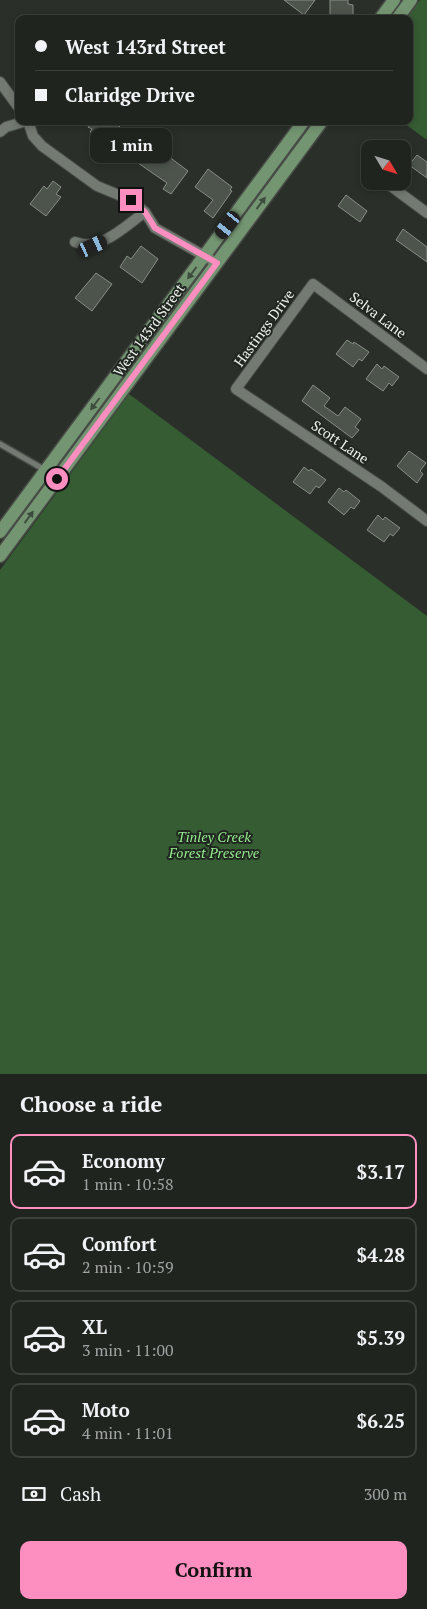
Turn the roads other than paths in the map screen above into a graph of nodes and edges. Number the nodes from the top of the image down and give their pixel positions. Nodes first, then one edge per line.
1 (394, 0) edge
2 (411, 0) edge
3 (383, 15) edge
4 (400, 15) edge
5 (0, 82) edge
6 (15, 103) edge
7 (15, 124) edge
8 (29, 125) edge
9 (301, 125) edge
10 (319, 125) edge
11 (0, 132) edge
12 (396, 190) edge
13 (145, 212) junction
14 (427, 213) edge
15 (74, 242) dead end
16 (205, 256) junction
17 (217, 263) junction
18 (313, 284) joint
19 (427, 369) edge
20 (236, 389) joint
21 (0, 444) edge
22 (46, 471) junction
23 (427, 521) edge
24 (0, 532) edge
25 (0, 556) edge

1 - 3 main road
2 - 4 main road
5 - 6 street
7 - 11 street
8 - 13 street
9 - 16 main road, West 143rd Street
17 -> 10 main road, West 143rd Street
12 - 14 street
13 - 15 street
13 - 16 street
16 - 17 street
16 -> 22 main road, West 143rd Street
25 -> 17 main road, West 143rd Street
18 - 19 street, Selva Lane
18 - 20 street, Hastings Drive
20 - 23 street, Scott Lane
21 - 22 lane
22 - 24 main road, West 143rd Street

